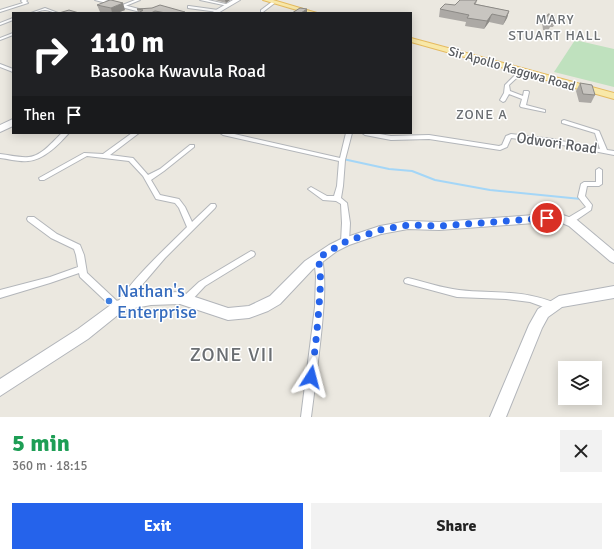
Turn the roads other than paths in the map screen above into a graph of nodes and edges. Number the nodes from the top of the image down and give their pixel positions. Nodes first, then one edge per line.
1 (25, 0) edge
2 (98, 0) edge
3 (138, 0) edge
4 (202, 0) edge
5 (238, 0) edge
6 (266, 0) edge
7 (274, 2) junction
8 (228, 5) junction
9 (122, 6) junction
10 (189, 8) dead end
11 (0, 11) edge
12 (262, 11) dead end
13 (37, 12) edge
14 (52, 12) edge
15 (147, 12) edge
16 (216, 12) edge
17 (310, 12) edge
18 (12, 20) edge
19 (0, 24) edge
20 (12, 34) edge
21 (0, 39) edge
22 (412, 40) edge
23 (0, 65) edge
24 (522, 70) junction
25 (12, 71) edge
26 (507, 92) junction
27 (526, 92) dead end
28 (614, 96) edge
29 (524, 98) junction
30 (503, 100) dead end
31 (543, 111) dead end
32 (564, 122) dead end
33 (11, 124) edge
34 (0, 129) edge
35 (65, 134) edge
36 (135, 134) edge
37 (227, 134) edge
38 (349, 134) edge
39 (370, 134) edge
40 (192, 146) dead end
41 (604, 150) junction
42 (614, 153) edge
43 (0, 156) edge
44 (104, 156) junction
45 (342, 160) junction
46 (599, 170) dead end
47 (42, 178) dead end
48 (147, 179) junction
49 (311, 189) dead end
50 (337, 199) junction
51 (213, 206) dead end
52 (31, 218) dead end
53 (571, 222) junction
54 (190, 227) junction
55 (345, 242) junction
56 (251, 254) dead end
57 (318, 258) junction
58 (614, 258) edge
59 (81, 268) junction
60 (408, 281) dead end
61 (614, 292) edge
62 (0, 294) edge
63 (187, 299) junction
64 (120, 306) junction
65 (552, 306) junction
66 (0, 388) edge
67 (306, 417) edge
68 (498, 417) edge

1 - 11 street
2 - 9 street
3 - 9 street
4 - 8 street
5 - 8 street
6 - 7 main road
7 - 12 street
7 - 17 main road
8 - 16 street
9 - 15 street
10 - 16 street
13 - 14 street
18 - 19 street
20 - 21 street
22 - 24 main road, Sir Apollo Kaggwa Road
23 - 25 street
24 - 26 street
24 - 28 main road, Sir Apollo Kaggwa Road
26 - 29 street
26 - 30 street
27 - 29 street
29 - 31 street
32 - 41 street
33 - 34 street
35 - 43 street
36 - 44 street
37 - 45 street
38 - 45 street
39 - 41 street, Odwori Road
40 - 48 street
41 - 42 street, Odwori Road
44 - 47 street
44 - 48 street
45 - 50 street
46 - 53 street
48 - 54 street
49 - 50 street
50 - 55 street
51 - 54 street
52 - 59 street
53 - 55 street
53 - 58 street
54 - 64 street
55 - 57 street
56 - 63 street
57 - 63 street
57 - 67 street
59 - 62 street
59 - 64 street
60 - 65 street
61 - 65 street
63 - 64 street
64 - 66 street
65 - 68 street

